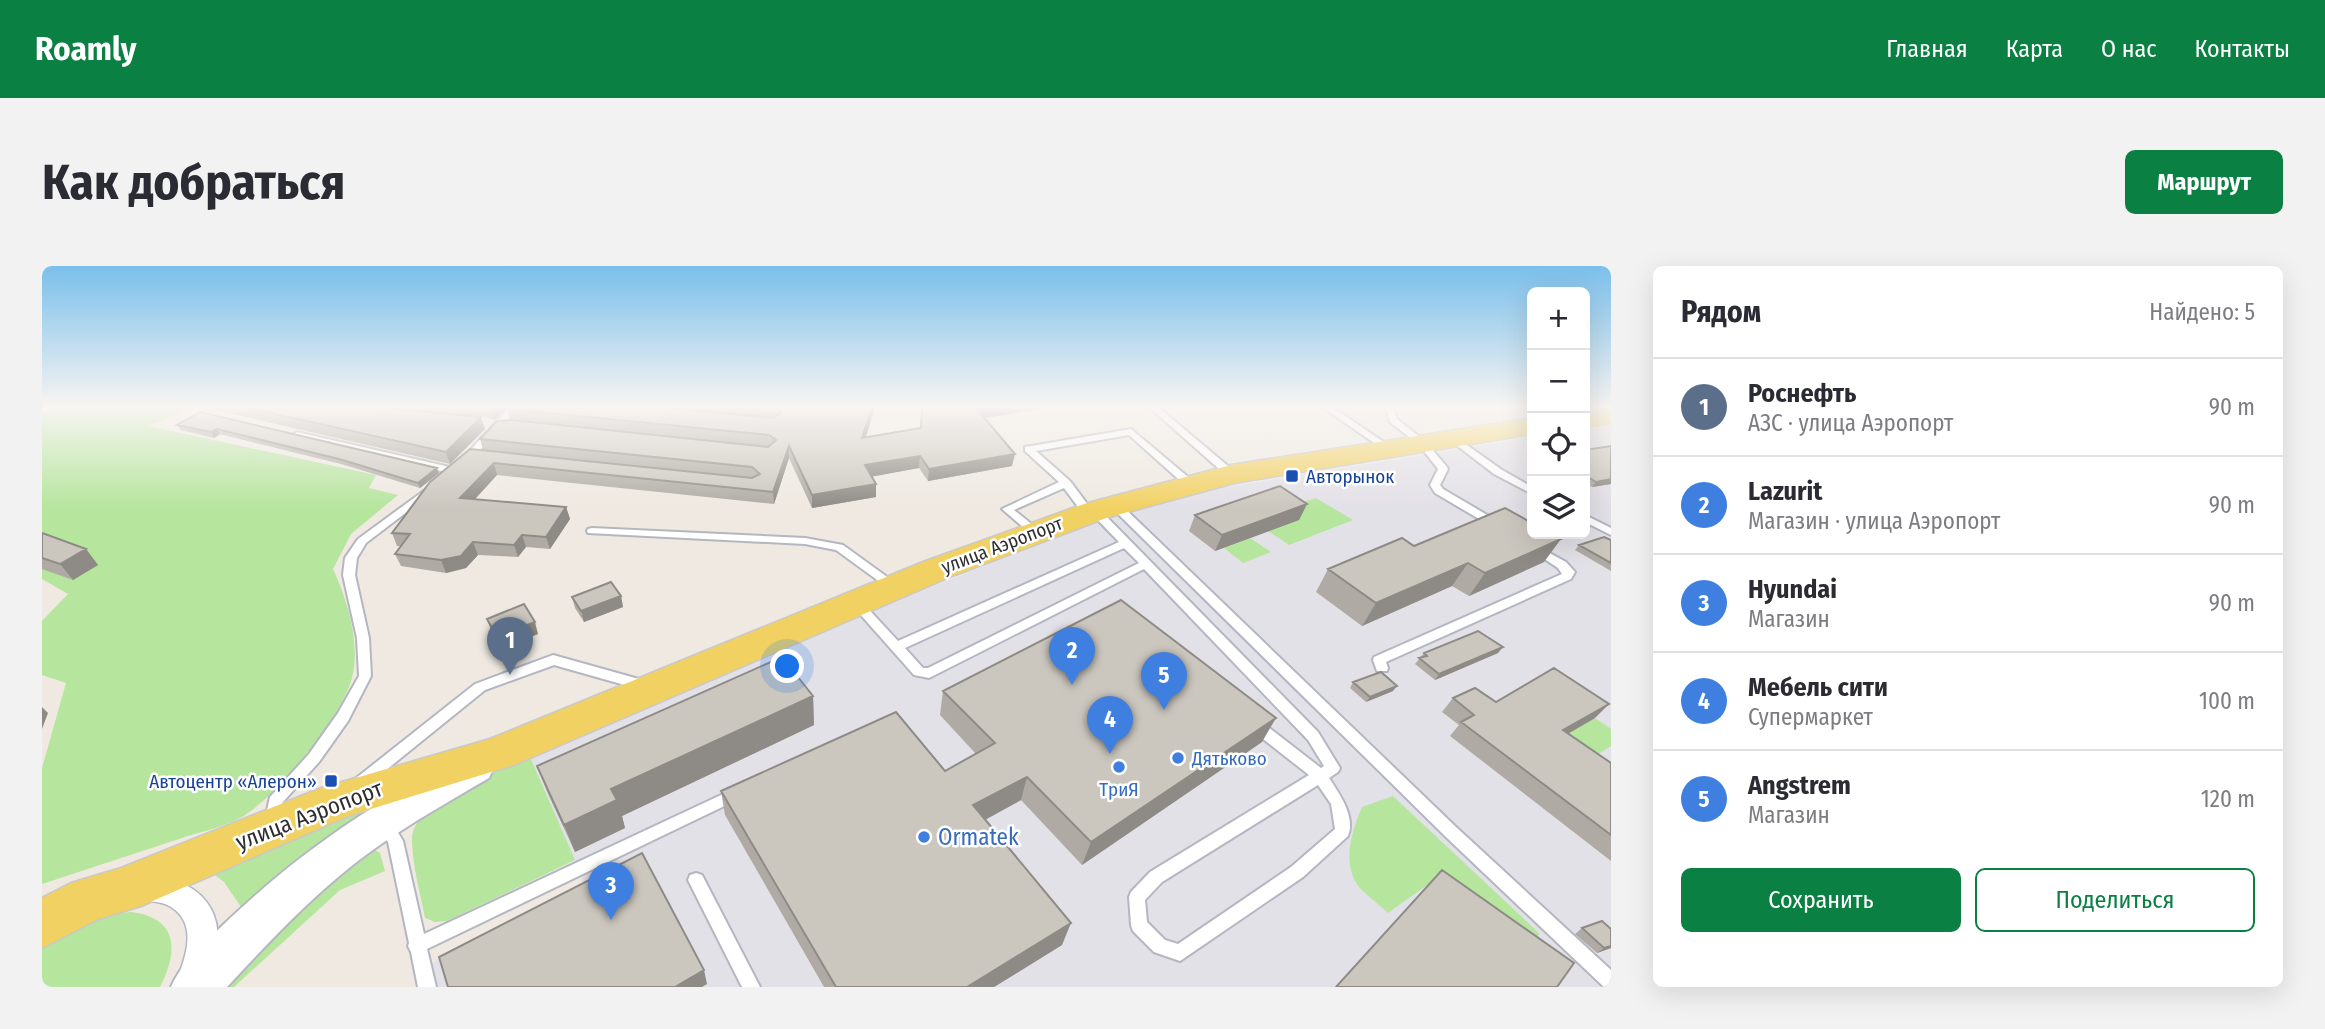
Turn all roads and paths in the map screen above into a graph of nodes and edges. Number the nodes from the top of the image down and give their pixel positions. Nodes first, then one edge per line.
1 (322, 441) edge
2 (484, 441) edge
3 (1079, 441) edge
4 (1141, 441) edge
5 (1192, 441) edge
6 (1377, 441) edge
7 (1419, 441) edge
8 (1441, 441) edge
9 (1456, 441) edge
10 (1422, 443) junction
11 (1389, 449) junction
12 (471, 455) junction
13 (485, 456) edge
14 (454, 471) junction
15 (1231, 474) junction
16 (1066, 483) junction
17 (1190, 484) junction
18 (1527, 488) edge
19 (1099, 509) junction
20 (1590, 521) edge
21 (1505, 530) edge
22 (592, 531) dead end
23 (1035, 531) junction
24 (1611, 532) edge
25 (1125, 543) junction
26 (1527, 543) edge
27 (1146, 564) junction
28 (895, 587) junction
29 (857, 604) junction
30 (897, 648) junction
31 (1382, 668) dead end
32 (653, 688) junction
33 (1246, 719) edge
34 (499, 753) junction
35 (1320, 776) junction
36 (745, 790) edge
37 (337, 801) junction
38 (383, 820) junction
39 (272, 827) junction
40 (696, 880) dead end
41 (124, 890) junction
42 (45, 920) edge
43 (416, 946) junction
44 (1611, 982) edge
45 (190, 987) edge
46 (195, 987) edge
47 (427, 987) edge
48 (751, 987) edge

1 - 14 lane
2 - 12 lane
3 - 16 lane
4 - 17 lane
5 - 15 lane
6 - 11 lane
7 - 10 lane
8 - 10 main road, улица Аэропорт
9 - 18 lane
10 - 11 main road, улица Аэропорт
10 - 21 lane
11 - 15 main road, улица Аэропорт
12 - 13 lane
12 - 14 lane
14 - 39 lane
15 - 17 main road, улица Аэропорт
16 - 19 lane
16 - 23 lane
17 - 19 main road, улица Аэропорт
19 - 23 main road, улица Аэропорт
19 - 25 lane
19 - 44 lane
20 - 24 lane
22 - 28 lane
23 - 28 main road, улица Аэропорт
25 - 27 lane
25 - 30 lane
26 - 31 lane
27 - 30 lane
27 - 35 lane
28 - 29 main road, улица Аэропорт
29 - 30 lane
29 - 32 main road, улица Аэропорт
32 - 34 main road, улица Аэропорт
32 - 37 lane
33 - 35 lane
34 - 37 main road, улица Аэропорт
34 - 38 main road, улица Аэропорт
35 - 35 lane
36 - 43 lane
37 - 39 main road, улица Аэропорт
38 - 43 lane
38 - 46 main road, улица Аэропорт
39 - 41 main road, улица Аэропорт
40 - 48 lane
41 - 42 main road, улица Аэропорт
41 - 45 street, улица Аэропорт
43 - 47 lane

